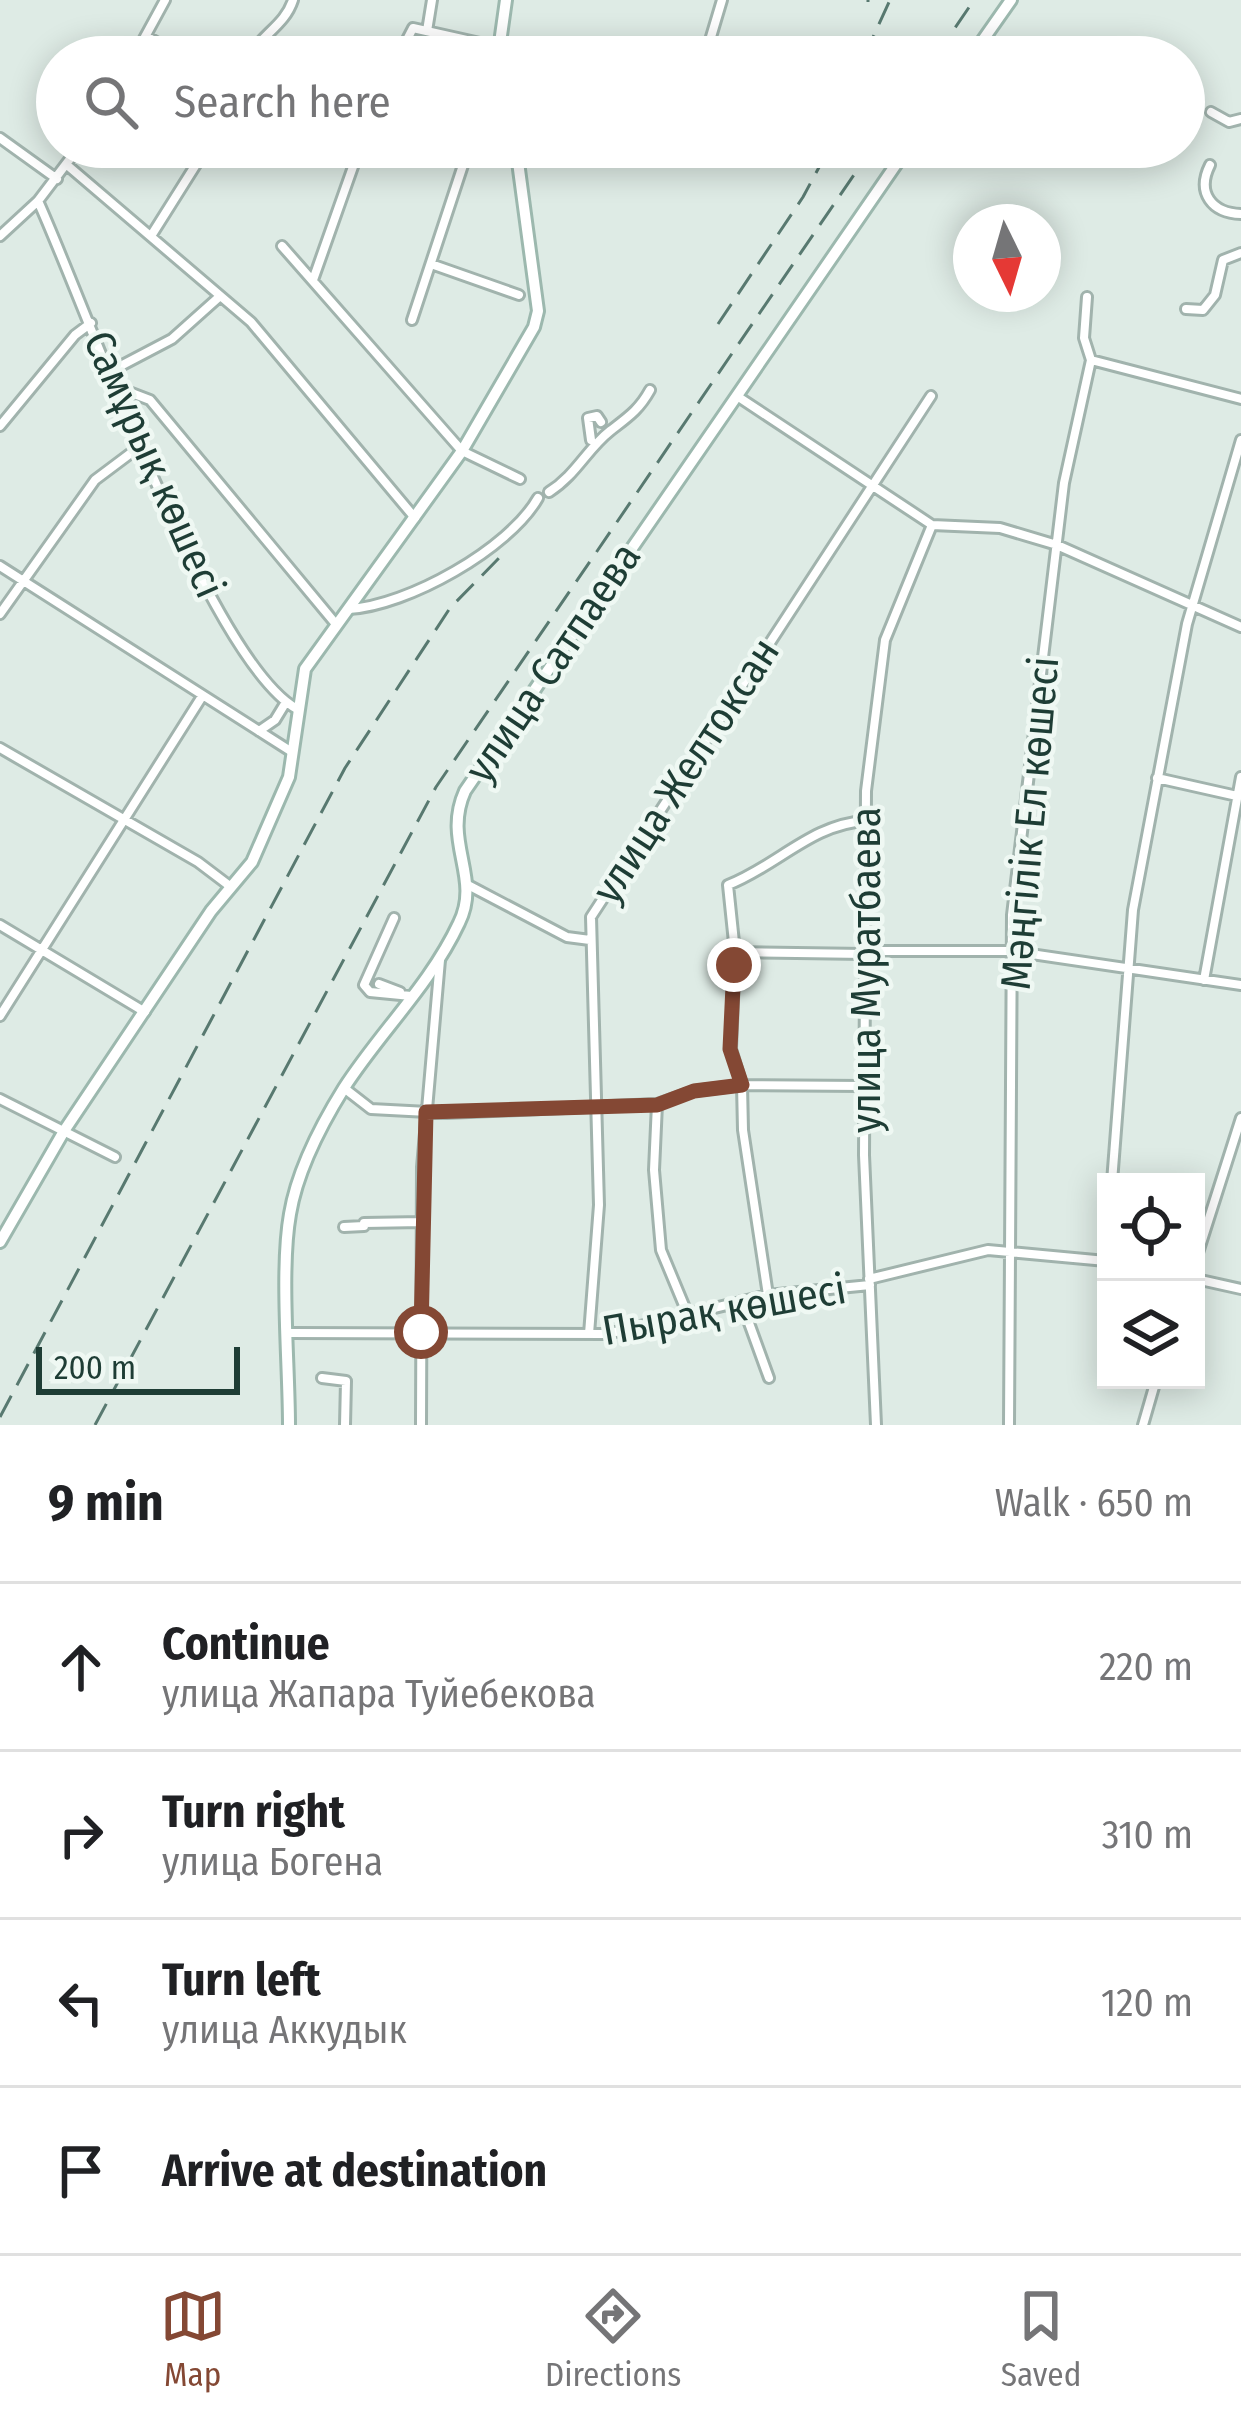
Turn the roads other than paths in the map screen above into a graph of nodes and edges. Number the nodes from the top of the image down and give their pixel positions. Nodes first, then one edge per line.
1 (165, 0) edge
2 (293, 0) edge
3 (432, 0) edge
4 (506, 0) edge
5 (722, 0) edge
6 (1011, 0) edge
7 (427, 31) junction
8 (146, 36) edge
9 (263, 36) edge
10 (406, 36) edge
11 (444, 36) edge
12 (500, 36) edge
13 (711, 36) edge
14 (986, 36) edge
15 (1211, 112) dead end
16 (1241, 119) edge
17 (0, 137) edge
18 (36, 164) edge
19 (1210, 165) dead end
20 (42, 168) edge
21 (65, 168) edge
22 (71, 168) edge
23 (194, 168) edge
24 (353, 168) edge
25 (463, 168) edge
26 (519, 168) edge
27 (893, 168) edge
28 (57, 179) junction
29 (38, 201) junction
30 (1241, 214) edge
31 (0, 236) edge
32 (151, 236) junction
33 (281, 246) dead end
34 (1241, 253) edge
35 (431, 264) junction
36 (314, 280) junction
37 (519, 295) dead end
38 (219, 297) junction
39 (1087, 297) dead end
40 (1186, 309) dead end
41 (412, 320) dead end
42 (92, 323) junction
43 (1091, 359) junction
44 (111, 371) junction
45 (116, 387) junction
46 (650, 391) dead end
47 (736, 395) junction
48 (931, 396) dead end
49 (1241, 399) edge
50 (601, 422) dead end
51 (0, 426) edge
52 (591, 440) dead end
53 (1241, 440) edge
54 (139, 447) junction
55 (462, 451) junction
56 (520, 479) dead end
57 (871, 483) junction
58 (549, 492) dead end
59 (538, 498) dead end
60 (416, 519) junction
61 (932, 525) junction
62 (1057, 545) junction
63 (0, 566) edge
64 (24, 583) junction
65 (1193, 604) junction
66 (346, 609) junction
67 (0, 614) edge
68 (335, 623) junction
69 (1241, 627) edge
70 (201, 698) junction
71 (291, 705) junction
72 (257, 731) junction
73 (0, 748) edge
74 (292, 752) junction
75 (1241, 777) edge
76 (1157, 778) junction
77 (1239, 796) edge
78 (125, 820) junction
79 (865, 821) junction
80 (468, 884) junction
81 (231, 887) junction
82 (394, 918) dead end
83 (0, 926) edge
84 (178, 934) dead end
85 (590, 940) junction
86 (190, 942) junction
87 (40, 947) junction
88 (1011, 951) junction
89 (735, 952) junction
90 (865, 952) junction
91 (440, 958) junction
92 (1126, 968) junction
93 (1204, 980) junction
94 (1241, 986) edge
95 (413, 997) junction
96 (145, 1012) junction
97 (0, 1016) edge
98 (742, 1085) junction
99 (863, 1086) junction
100 (344, 1088) junction
101 (0, 1099) edge
102 (657, 1105) junction
103 (598, 1106) junction
104 (426, 1112) junction
105 (1241, 1118) edge
106 (64, 1131) junction
107 (115, 1157) dead end
108 (1113, 1173) edge
109 (422, 1222) junction
110 (344, 1227) dead end
111 (1205, 1231) edge
112 (0, 1242) edge
113 (1013, 1250) junction
114 (1097, 1260) edge
115 (1205, 1281) edge
116 (869, 1282) junction
117 (1241, 1288) edge
118 (768, 1294) junction
119 (741, 1300) junction
120 (688, 1315) junction
121 (421, 1332) junction
122 (290, 1333) junction
123 (589, 1334) junction
124 (322, 1378) dead end
125 (769, 1378) dead end
126 (1153, 1389) edge
127 (289, 1425) edge
128 (345, 1425) edge
129 (421, 1425) edge
130 (876, 1425) edge
131 (1009, 1425) edge
132 (1143, 1425) edge

1 - 8 street
2 - 9 street
3 - 7 street
4 - 12 street
5 - 13 street
6 - 14 street
7 - 10 street
7 - 11 street
15 - 16 street
17 - 18 street
19 - 30 street
20 - 28 street
21 - 28 street
22 - 32 street
23 - 32 street
24 - 36 street
25 - 35 street
26 - 55 street
27 - 47 street, улица Сатпаева
28 - 29 street
29 - 31 street
29 - 42 street, Самұрық көшесі
32 - 38 street
33 - 36 street
34 - 40 street
35 - 37 street
35 - 41 street
36 - 55 street
38 - 44 street
38 - 60 street
39 - 43 street, Мәңгілік Ел көшесі
42 - 44 street, Самұрық көшесі
42 - 51 street
43 - 49 street
43 - 62 street, Мәңгілік Ел көшесі
44 - 45 street, Самұрық көшесі
45 - 54 street, Самұрық көшесі
45 - 68 street
46 - 58 street
47 - 57 street
47 - 80 street, улица Сатпаева
48 - 57 street, улица Желтоксан
50 - 52 street
53 - 65 street
54 - 64 street
54 - 71 street, Самұрық көшесі
55 - 56 street
55 - 60 street
57 - 61 street
57 - 85 street, улица Желтоксан
59 - 66 street
60 - 66 street
61 - 62 street
61 - 79 street, улица Муратбаева
62 - 65 street
62 - 88 street, Мәңгілік Ел көшесі
63 - 64 street
64 - 67 street
64 - 70 street
65 - 69 street
65 - 76 street
66 - 68 street
68 - 71 street
70 - 72 street
70 - 78 street
71 - 72 street
71 - 74 street
72 - 74 street
73 - 78 street
74 - 81 street
75 - 77 street
76 - 77 street
76 - 92 street
77 - 93 street
78 - 81 street
78 - 87 street
79 - 89 street
79 - 90 street, улица Муратбаева
80 - 85 street
80 - 91 street
81 - 86 street
82 - 95 street
83 - 87 street
84 - 86 street
85 - 103 street, улица Желтоксан
86 - 96 street
87 - 96 street
87 - 97 street
88 - 90 street
88 - 92 street
88 - 113 street, Мәңгілік Ел көшесі
89 - 90 street
89 - 98 street
90 - 99 street, улица Муратбаева
91 - 95 street
91 - 104 street
92 - 93 street
92 - 108 street
93 - 94 street
95 - 100 street
96 - 106 street
98 - 99 street
98 - 102 street
98 - 118 street
99 - 116 street, улица Муратбаева
100 - 104 street
100 - 122 street
101 - 106 street
102 - 103 street
102 - 120 street
103 - 104 street
103 - 123 street, улица Желтоксан
104 - 109 street
105 - 111 street
106 - 107 street
106 - 112 street
109 - 110 street
109 - 121 street
113 - 114 street, Пырақ көшесі
113 - 116 street, Пырақ көшесі
113 - 131 street, Мәңгілік Ел көшесі
115 - 117 street
116 - 118 street, Пырақ көшесі
116 - 130 street, улица Муратбаева
118 - 119 street, Пырақ көшесі
119 - 120 street, Пырақ көшесі
119 - 125 street
120 - 123 street, Пырақ көшесі
121 - 122 street, Пырақ көшесі
121 - 123 street, Пырақ көшесі
121 - 129 street
122 - 127 street
124 - 128 street
126 - 132 street

